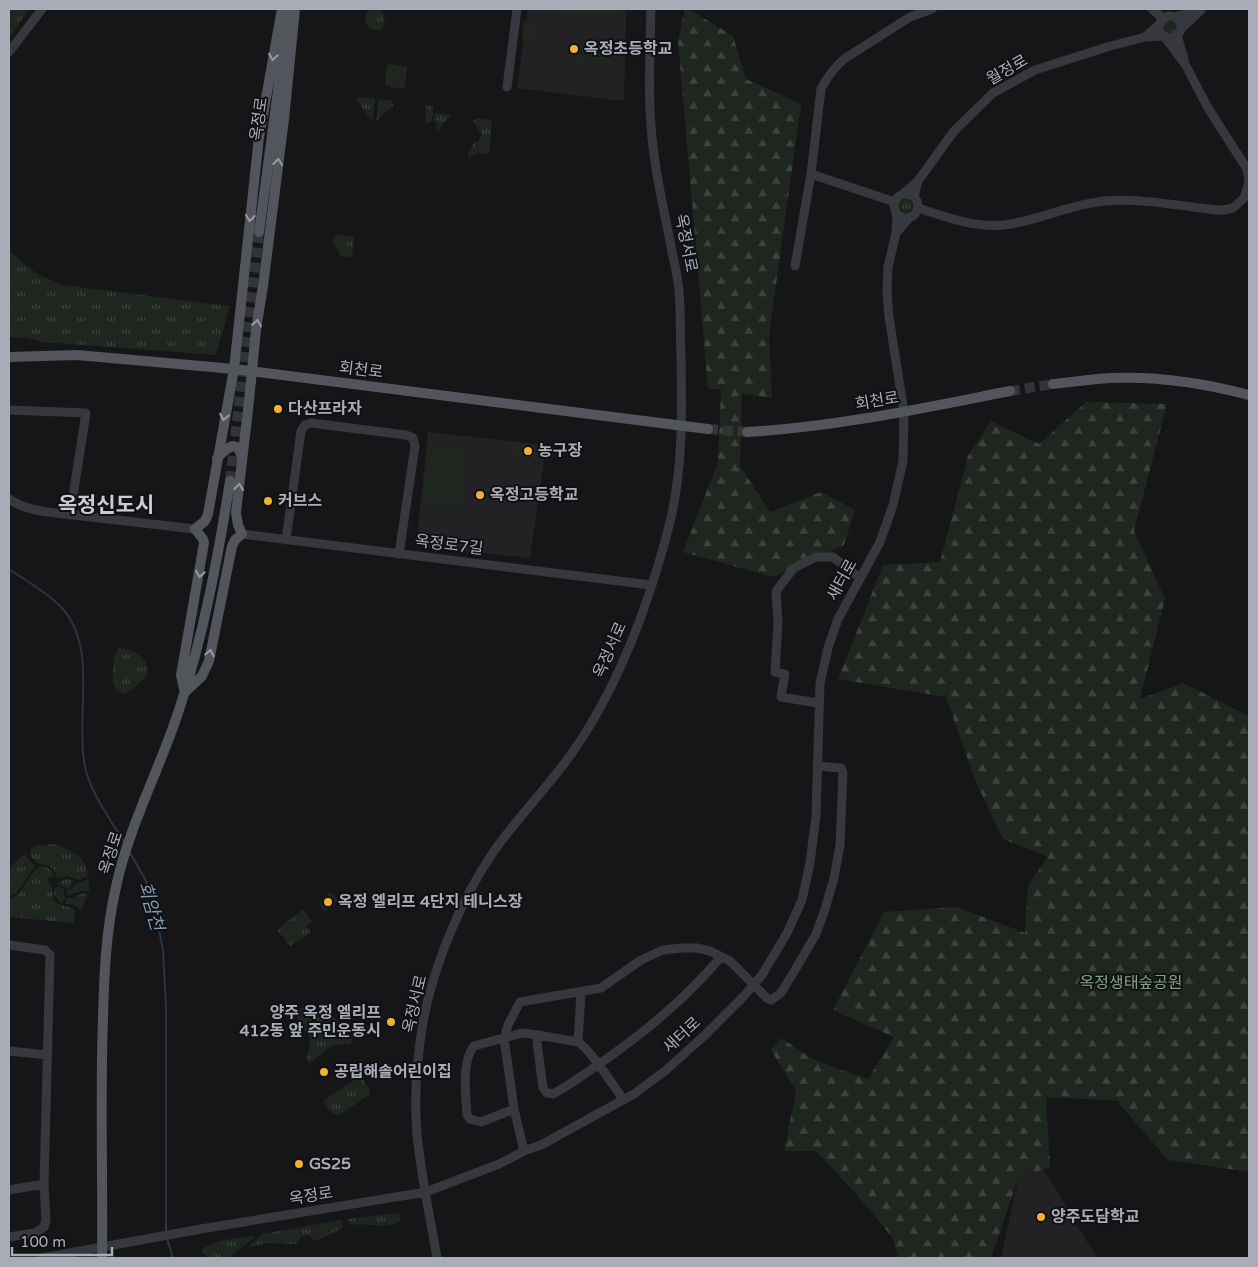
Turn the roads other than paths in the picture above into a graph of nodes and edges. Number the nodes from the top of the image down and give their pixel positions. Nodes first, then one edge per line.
1 (42, 9) edge
2 (282, 9) edge
3 (289, 9) edge
4 (295, 9) edge
5 (517, 9) edge
6 (651, 9) edge
7 (932, 9) edge
8 (1152, 9) edge
9 (1202, 9) edge
10 (1174, 17) junction
11 (1162, 21) junction
12 (1179, 32) junction
13 (1164, 36) junction
14 (1145, 37) junction
15 (9, 52) edge
16 (1185, 64) junction
17 (507, 87) dead end
18 (811, 174) junction
19 (918, 181) junction
20 (903, 194) junction
21 (914, 197) junction
22 (895, 202) junction
23 (918, 208) junction
24 (896, 213) junction
25 (910, 217) junction
26 (259, 232) tunnel mouth
27 (896, 233) junction
28 (246, 261) junction
29 (266, 262) junction
30 (795, 266) dead end
31 (9, 357) edge
32 (234, 369) junction
33 (252, 371) junction
34 (1053, 384) tunnel mouth
35 (1010, 391) tunnel mouth
36 (1249, 395) edge
37 (9, 410) edge
38 (904, 412) junction
39 (682, 426) junction
40 (708, 430) tunnel mouth
41 (747, 432) tunnel mouth
42 (217, 458) junction
43 (242, 460) junction
44 (230, 481) tunnel mouth
45 (9, 499) edge
46 (236, 513) junction
47 (208, 514) junction
48 (70, 515) junction
49 (195, 529) junction
50 (242, 534) junction
51 (286, 540) junction
52 (204, 543) junction
53 (232, 546) junction
54 (400, 554) junction
55 (860, 578) junction
56 (651, 585) junction
57 (184, 693) junction
58 (818, 703) junction
59 (816, 766) junction
60 (9, 946) edge
61 (721, 957) junction
62 (754, 985) junction
63 (582, 992) junction
64 (538, 1035) junction
65 (504, 1038) junction
66 (578, 1042) junction
67 (9, 1051) edge
68 (48, 1055) junction
69 (598, 1065) junction
70 (624, 1100) junction
71 (514, 1109) junction
72 (524, 1151) junction
73 (44, 1184) junction
74 (9, 1190) edge
75 (426, 1192) junction
76 (9, 1237) edge
77 (102, 1253) edge
78 (42, 1258) edge
79 (437, 1258) edge

1 - 15 street
2 -> 28 main road
3 - 26 main road, 옥정로
29 -> 4 main road
5 - 17 street
6 - 39 street, 옥정서로
7 - 18 street
8 - 11 street
9 - 10 street
9 - 12 street
10 - 11 street
10 - 12 street
11 - 13 street
11 - 14 street
12 - 13 street
12 - 16 street
13 - 14 street
13 - 16 street
14 - 19 street, 월정로
16 - 23 street
18 - 22 street
18 - 30 street
19 - 20 street
19 - 21 street
20 - 21 street
20 - 22 street
21 - 23 street
22 - 24 street
23 - 25 street
24 - 25 street
24 - 27 street
25 - 27 street
27 - 38 street
28 - 29 main road
28 - 32 main road
33 -> 29 main road
31 - 32 main road, 회천로
32 - 33 main road, 회천로
32 -> 42 main road
33 - 39 main road, 회천로
33 - 43 main road
34 - 36 main road
35 - 38 main road, 회천로
37 - 48 street
38 - 41 main road, 회천로
38 - 55 street, 새터로
39 - 40 main road, 회천로
39 - 56 street, 옥정서로
42 - 43 main road
42 - 47 main road
46 -> 43 main road
44 - 57 main road, 옥정로
45 - 48 street
46 - 50 main road
46 - 53 main road
47 - 49 main road
47 - 52 main road
48 - 49 street
49 - 52 main road
50 - 51 street, 옥정로7길
50 - 53 main road
51 - 54 street, 옥정로7길
51 - 54 street
52 -> 57 main road
57 -> 53 main road
54 - 56 street, 옥정로7길
55 - 58 street, 새터로
55 - 58 street
56 - 75 street, 옥정서로
57 - 77 main road, 옥정로
58 - 59 street, 새터로
59 - 62 street, 새터로
59 - 62 street
60 - 68 street
61 - 62 street
61 - 63 street
61 - 69 street, 새터로
62 - 70 street, 새터로
63 - 65 street
63 - 66 street
64 - 65 street
64 - 66 street
64 - 69 street, 새터로
65 - 71 street
65 - 71 street
66 - 69 street
67 - 68 street
68 - 73 street
69 - 70 street
70 - 72 street, 새터로
71 - 72 street
72 - 75 street, 새터로
73 - 74 street
73 - 76 street
75 - 77 street, 옥정로
75 - 79 street, 옥정서로
77 - 78 street

